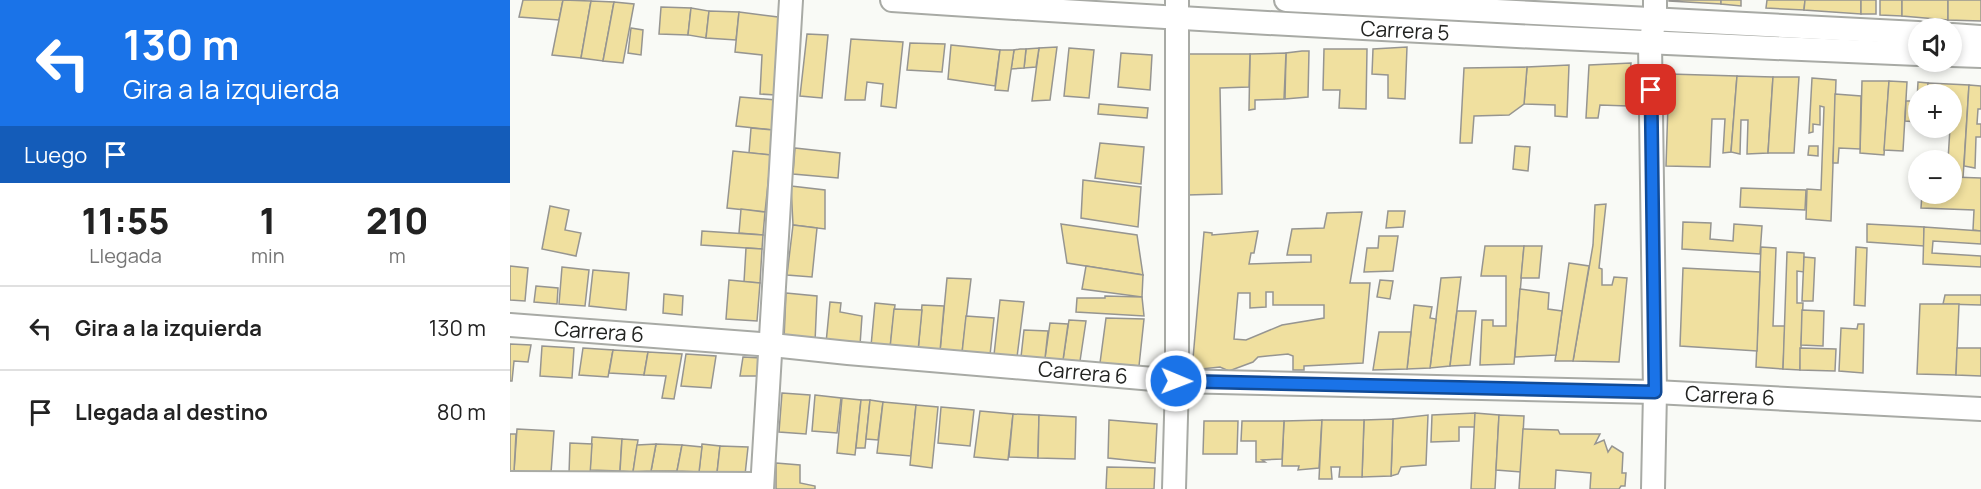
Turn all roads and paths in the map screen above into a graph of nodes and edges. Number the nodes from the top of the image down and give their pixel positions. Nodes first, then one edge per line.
1 (791, 0) edge
2 (892, 0) edge
3 (1286, 0) edge
4 (1177, 10) edge
5 (1655, 10) edge
6 (1908, 32) edge
7 (1962, 36) edge
8 (1981, 37) edge
9 (1650, 43) junction
10 (1908, 54) edge
11 (1962, 55) edge
12 (1981, 56) edge
13 (510, 325) edge
14 (772, 345) junction
15 (1176, 381) junction
16 (1655, 392) junction
17 (1981, 409) edge
18 (510, 483) edge
19 (762, 486) edge
20 (1174, 489) edge
21 (1653, 489) edge

1 - 14 street
2 - 4 street, Carrera 5
3 - 5 street, Carrera 5
4 - 9 street, Carrera 5
4 - 15 street
5 - 6 street, Carrera 5
5 - 9 street
7 - 8 street
9 - 10 street, Carrera 5
9 - 16 street
11 - 12 street
13 - 14 street, Carrera 6
14 - 15 street, Carrera 6
14 - 19 street
15 - 16 street, Carrera 6
15 - 20 street
16 - 17 street, Carrera 6
16 - 21 street
18 - 19 street

